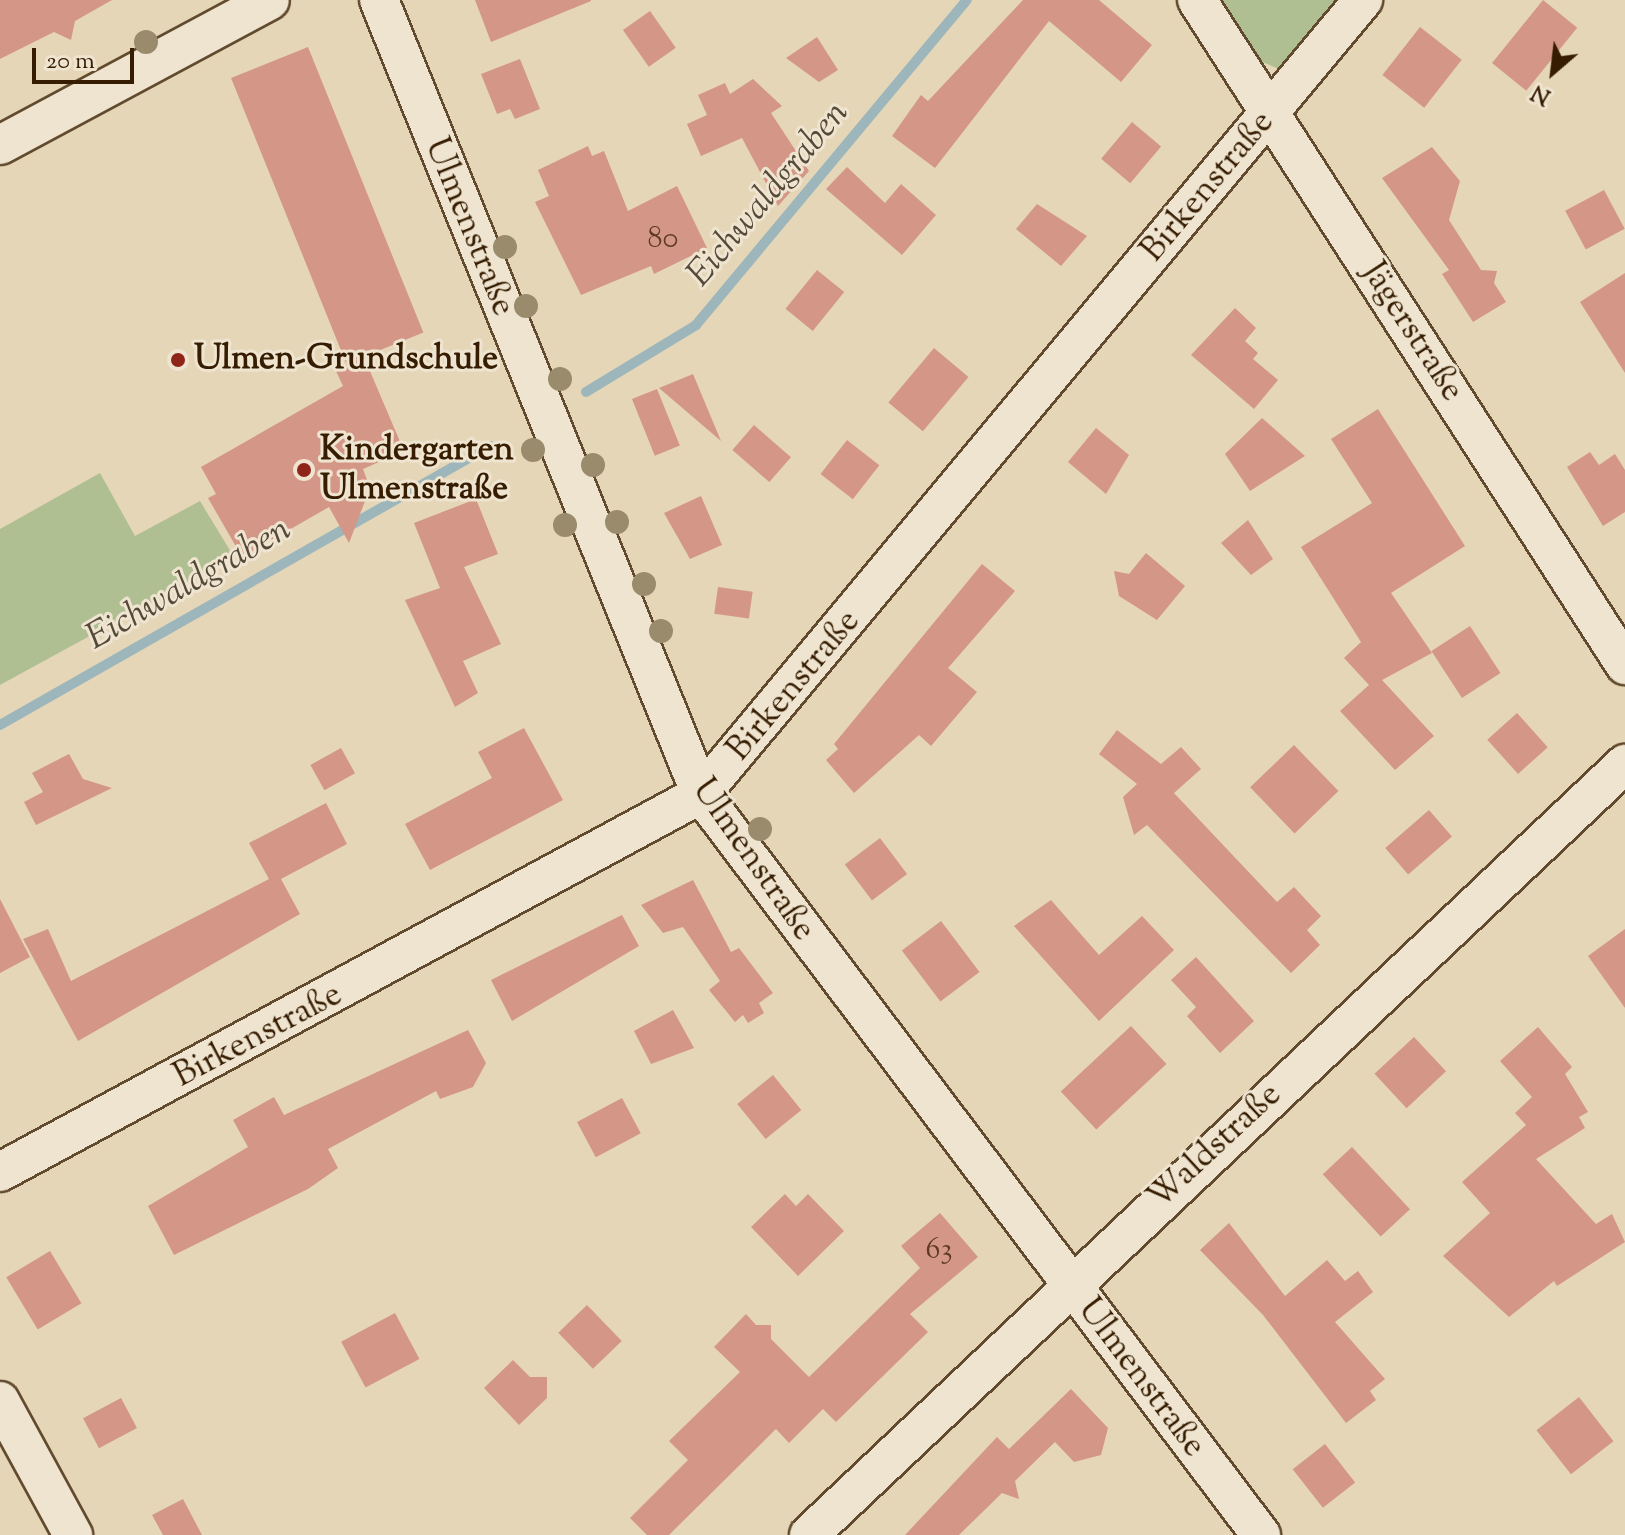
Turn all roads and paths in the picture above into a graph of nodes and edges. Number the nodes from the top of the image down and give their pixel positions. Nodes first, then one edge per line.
1 (270, 0) edge
2 (379, 0) edge
3 (1197, 0) edge
4 (1363, 0) edge
5 (1271, 112) junction
6 (0, 145) edge
7 (1625, 665) edge
8 (1625, 764) edge
9 (701, 794) junction
10 (0, 1172) edge
11 (1069, 1284) junction
12 (0, 1401) edge
13 (73, 1535) edge
14 (809, 1535) edge
15 (1261, 1535) edge

1 - 6 street
2 - 9 street, Ulmenstraße
3 - 5 street, Jägerstraße
4 - 5 street, Birkenstraße
5 - 7 street, Jägerstraße
5 - 9 street, Birkenstraße
8 - 11 street, Waldstraße
9 - 10 street, Birkenstraße
9 - 11 street, Ulmenstraße
11 - 14 street, Waldstraße
11 - 15 street, Ulmenstraße
12 - 13 street

